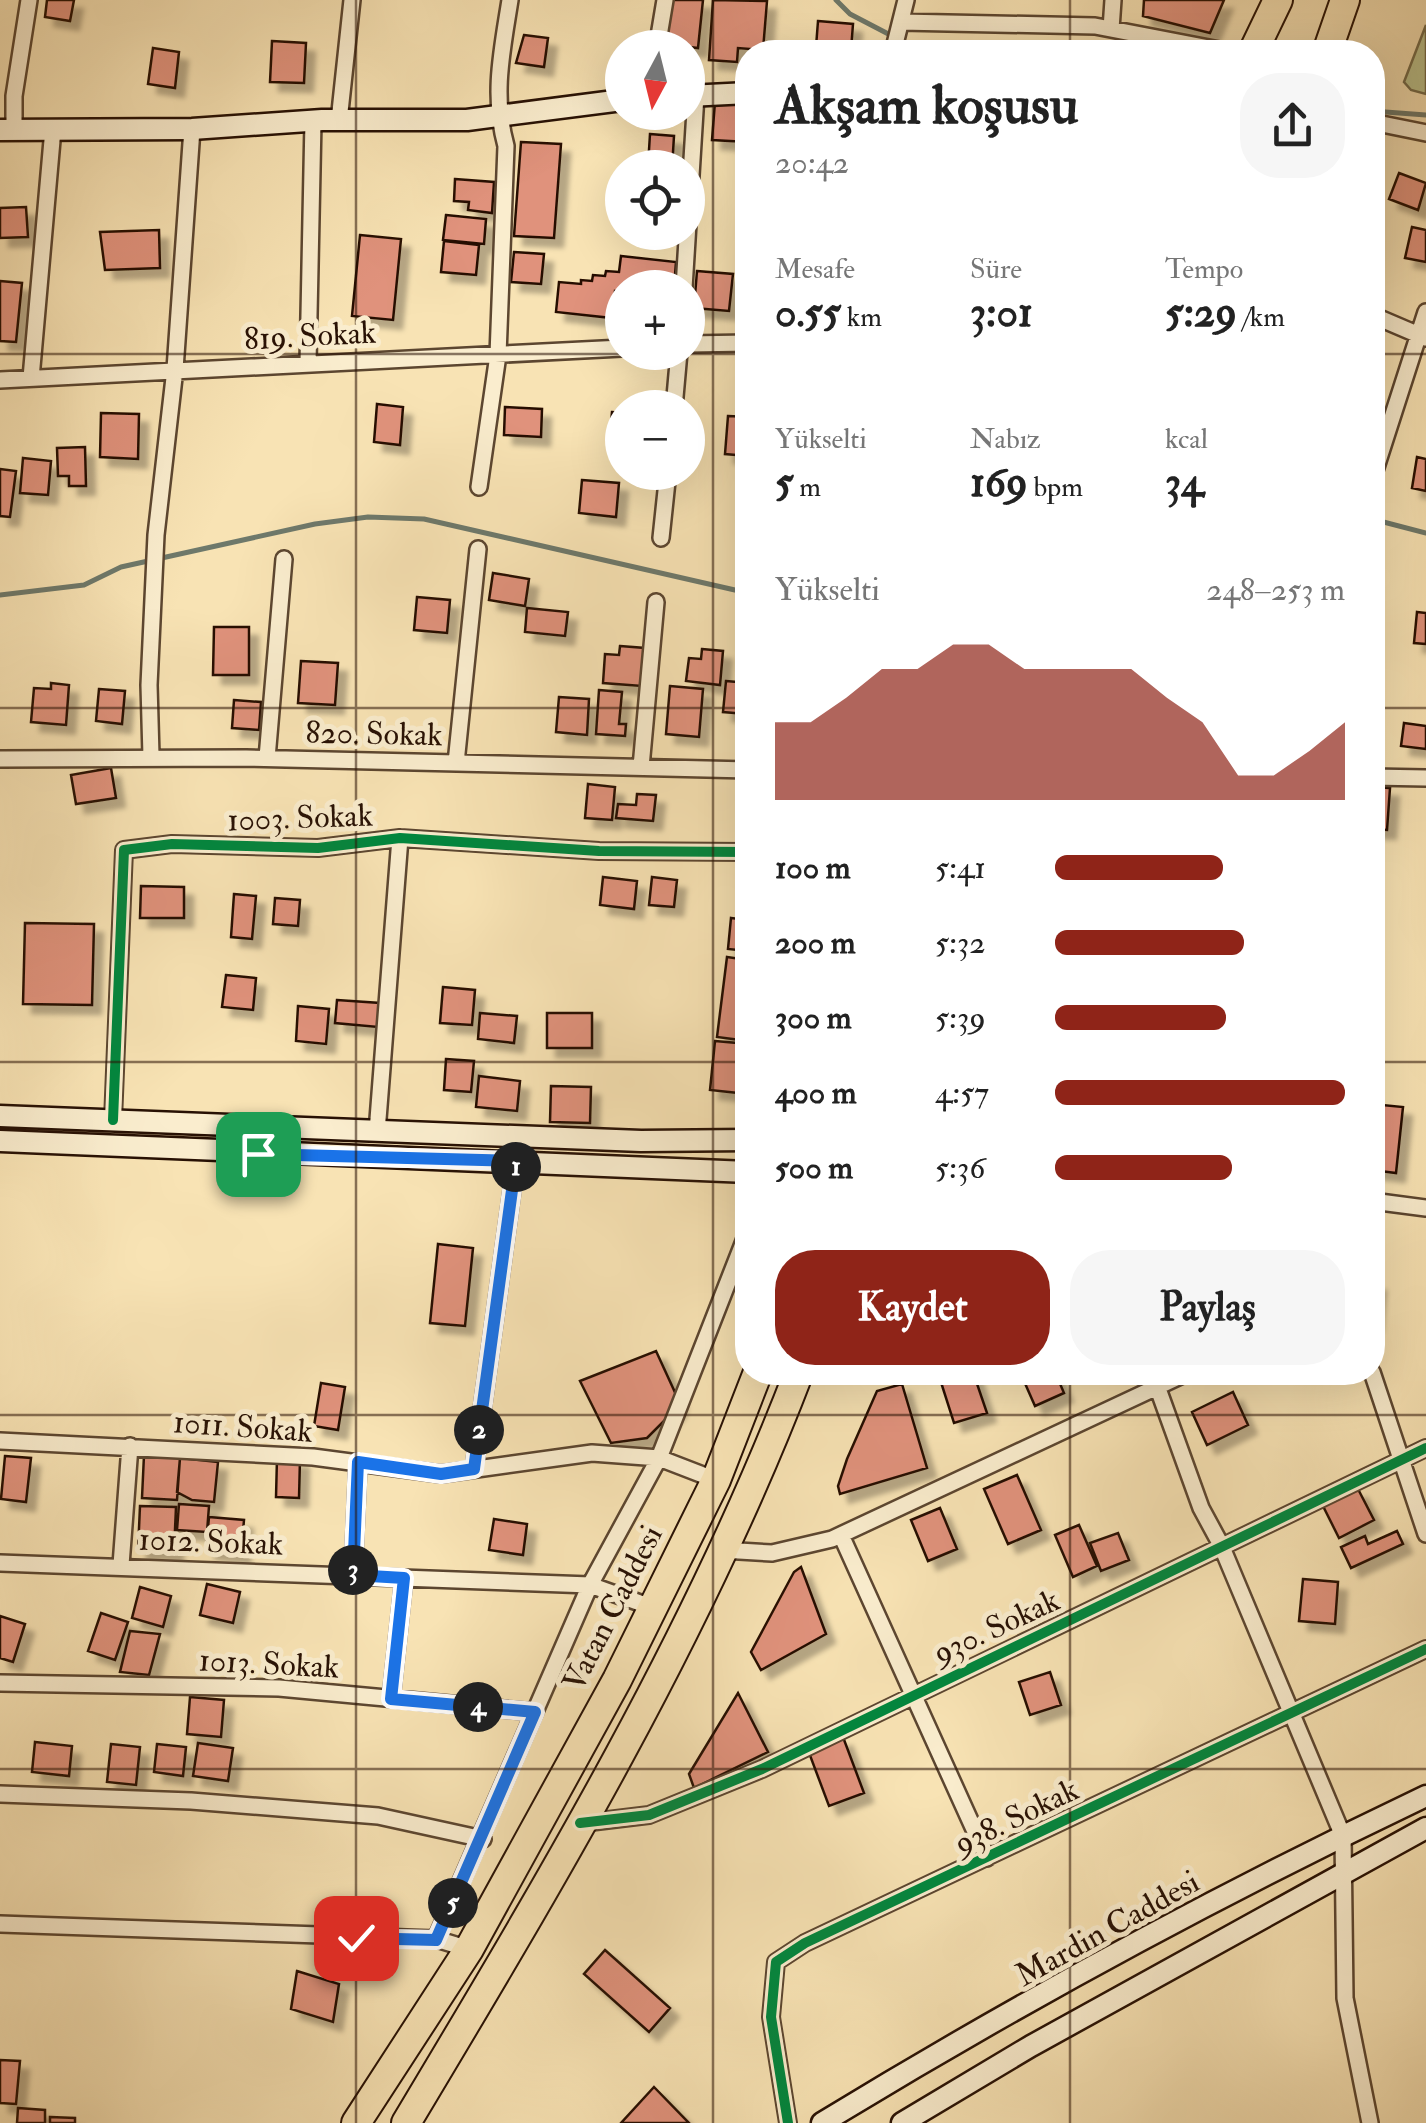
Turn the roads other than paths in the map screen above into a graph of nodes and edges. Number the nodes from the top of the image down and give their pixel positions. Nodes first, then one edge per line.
1 (30, 0) edge
2 (352, 0) edge
3 (510, 0) edge
4 (665, 0) edge
5 (906, 0) edge
6 (1113, 0) edge
7 (1278, 0) edge
8 (1345, 0) edge
9 (901, 22) junction
10 (1111, 29) junction
11 (660, 30) edge
12 (896, 40) edge
13 (1168, 40) edge
14 (1259, 40) edge
15 (1331, 40) edge
16 (735, 94) edge
17 (705, 95) edge
18 (605, 102) edge
19 (498, 116) junction
20 (313, 121) junction
21 (339, 121) junction
22 (1385, 125) edge
23 (54, 129) junction
24 (7, 130) edge
25 (192, 130) junction
26 (691, 130) edge
27 (1426, 133) edge
28 (685, 270) edge
29 (1426, 312) edge
30 (1385, 320) edge
31 (1422, 336) edge
32 (735, 343) edge
33 (705, 344) edge
34 (605, 349) edge
35 (498, 355) junction
36 (308, 362) junction
37 (175, 369) junction
38 (31, 378) junction
39 (0, 380) edge
40 (1385, 443) edge
41 (479, 488) dead end
42 (666, 490) edge
43 (662, 538) dead end
44 (478, 549) dead end
45 (284, 559) dead end
46 (656, 602) dead end
47 (151, 756) junction
48 (267, 758) junction
49 (0, 759) edge
50 (456, 763) junction
51 (641, 766) junction
52 (735, 770) edge
53 (1385, 777) edge
54 (1426, 778) edge
55 (400, 838) junction
56 (735, 852) edge
57 (0, 1116) edge
58 (113, 1120) junction
59 (377, 1132) junction
60 (735, 1140) edge
61 (0, 1141) edge
62 (516, 1161) junction
63 (735, 1171) edge
64 (1385, 1203) edge
65 (1426, 1208) edge
66 (735, 1264) edge
67 (753, 1385) edge
68 (794, 1385) edge
69 (1144, 1385) edge
70 (1156, 1385) edge
71 (1376, 1385) edge
72 (0, 1441) edge
73 (130, 1446) junction
74 (1426, 1448) edge
75 (659, 1458) junction
76 (1400, 1461) junction
77 (358, 1462) junction
78 (474, 1469) junction
79 (716, 1480) junction
80 (1426, 1534) edge
81 (841, 1535) junction
82 (1222, 1545) junction
83 (722, 1550) junction
84 (0, 1563) edge
85 (121, 1565) junction
86 (353, 1575) junction
87 (404, 1578) junction
88 (590, 1584) junction
89 (654, 1608) junction
90 (1426, 1650) edge
91 (0, 1684) edge
92 (910, 1694) junction
93 (391, 1699) junction
94 (535, 1712) junction
95 (1290, 1713) junction
96 (0, 1794) edge
97 (1426, 1796) edge
98 (580, 1823) junction
99 (1426, 1828) edge
100 (1342, 1836) junction
101 (483, 1839) junction
102 (987, 1858) junction
103 (1342, 1872) junction
104 (0, 1924) edge
105 (436, 1940) junction
106 (468, 1949) junction
107 (356, 2123) edge
108 (406, 2123) edge
109 (788, 2123) edge
110 (822, 2123) edge
111 (902, 2123) edge
112 (1370, 2123) edge

1 - 24 street
2 - 21 street
3 - 19 street
4 - 11 street
5 - 9 street
6 - 10 street
7 - 14 highway
8 - 15 highway
9 - 10 street
9 - 12 street
10 - 13 street
16 - 17 street
18 - 19 street
19 - 21 street
19 - 35 street
20 - 21 street
20 - 25 street
20 - 36 street
22 - 27 street
23 - 24 street
23 - 25 street
23 - 38 street
25 - 37 street
26 - 28 street
29 - 31 street
30 - 31 street
31 - 40 street
32 - 33 street
34 - 35 street, 819. Sokak
35 - 36 street, 819. Sokak
35 - 41 street
36 - 37 street, 819. Sokak
37 - 38 street, 819. Sokak
37 - 47 street
38 - 39 street, 819. Sokak
42 - 43 street
44 - 50 street
45 - 48 street
46 - 51 street
47 - 48 street, 820. Sokak
47 - 49 street, 820. Sokak
48 - 50 street, 820. Sokak
50 - 51 street, 820. Sokak
51 - 52 street, 820. Sokak
53 - 54 street
55 - 56 street, 1003. Sokak
55 - 58 street, 1003. Sokak
55 - 59 street
57 - 58 street
58 - 59 street
59 - 60 street
61 - 62 street
62 - 63 street
62 - 78 street
64 - 65 street
66 - 75 street
67 - 79 highway, Vatan Caddesi
68 - 83 highway
69 - 81 street
70 - 82 street
71 - 76 street
72 - 73 street, 1011. Sokak
73 - 77 street, 1011. Sokak
73 - 85 street
74 - 76 street, 930. Sokak
75 - 78 street, 1011. Sokak
75 - 79 street, 1011. Sokak
75 - 88 street
76 - 80 street
76 - 82 street, 930. Sokak
77 - 78 street, 1011. Sokak
77 - 86 street
79 - 89 highway, Vatan Caddesi
81 - 83 street
81 - 92 street
82 - 92 street, 930. Sokak
82 - 95 street
83 - 98 highway
84 - 85 street, 1012. Sokak
85 - 86 street, 1012. Sokak
86 - 87 street, 1012. Sokak
87 - 88 street, 1012. Sokak
87 - 93 street
88 - 89 street, 1012. Sokak
88 - 94 street
89 - 106 highway, Vatan Caddesi
90 - 95 street, 938. Sokak
91 - 93 street, 1013. Sokak
92 - 98 street, 930. Sokak
92 - 102 street
93 - 94 street, 1013. Sokak
94 - 101 street
95 - 100 street
95 - 102 street, 938. Sokak
96 - 101 street
97 - 100 street, Mardin Caddesi
98 - 108 highway
99 - 103 street, Mardin Caddesi
100 - 103 street
100 - 110 street, Mardin Caddesi
101 - 105 street
102 - 109 street, 938. Sokak
103 - 111 street, Mardin Caddesi
103 - 112 street
104 - 105 street
105 - 106 street
106 - 107 highway, Vatan Caddesi

